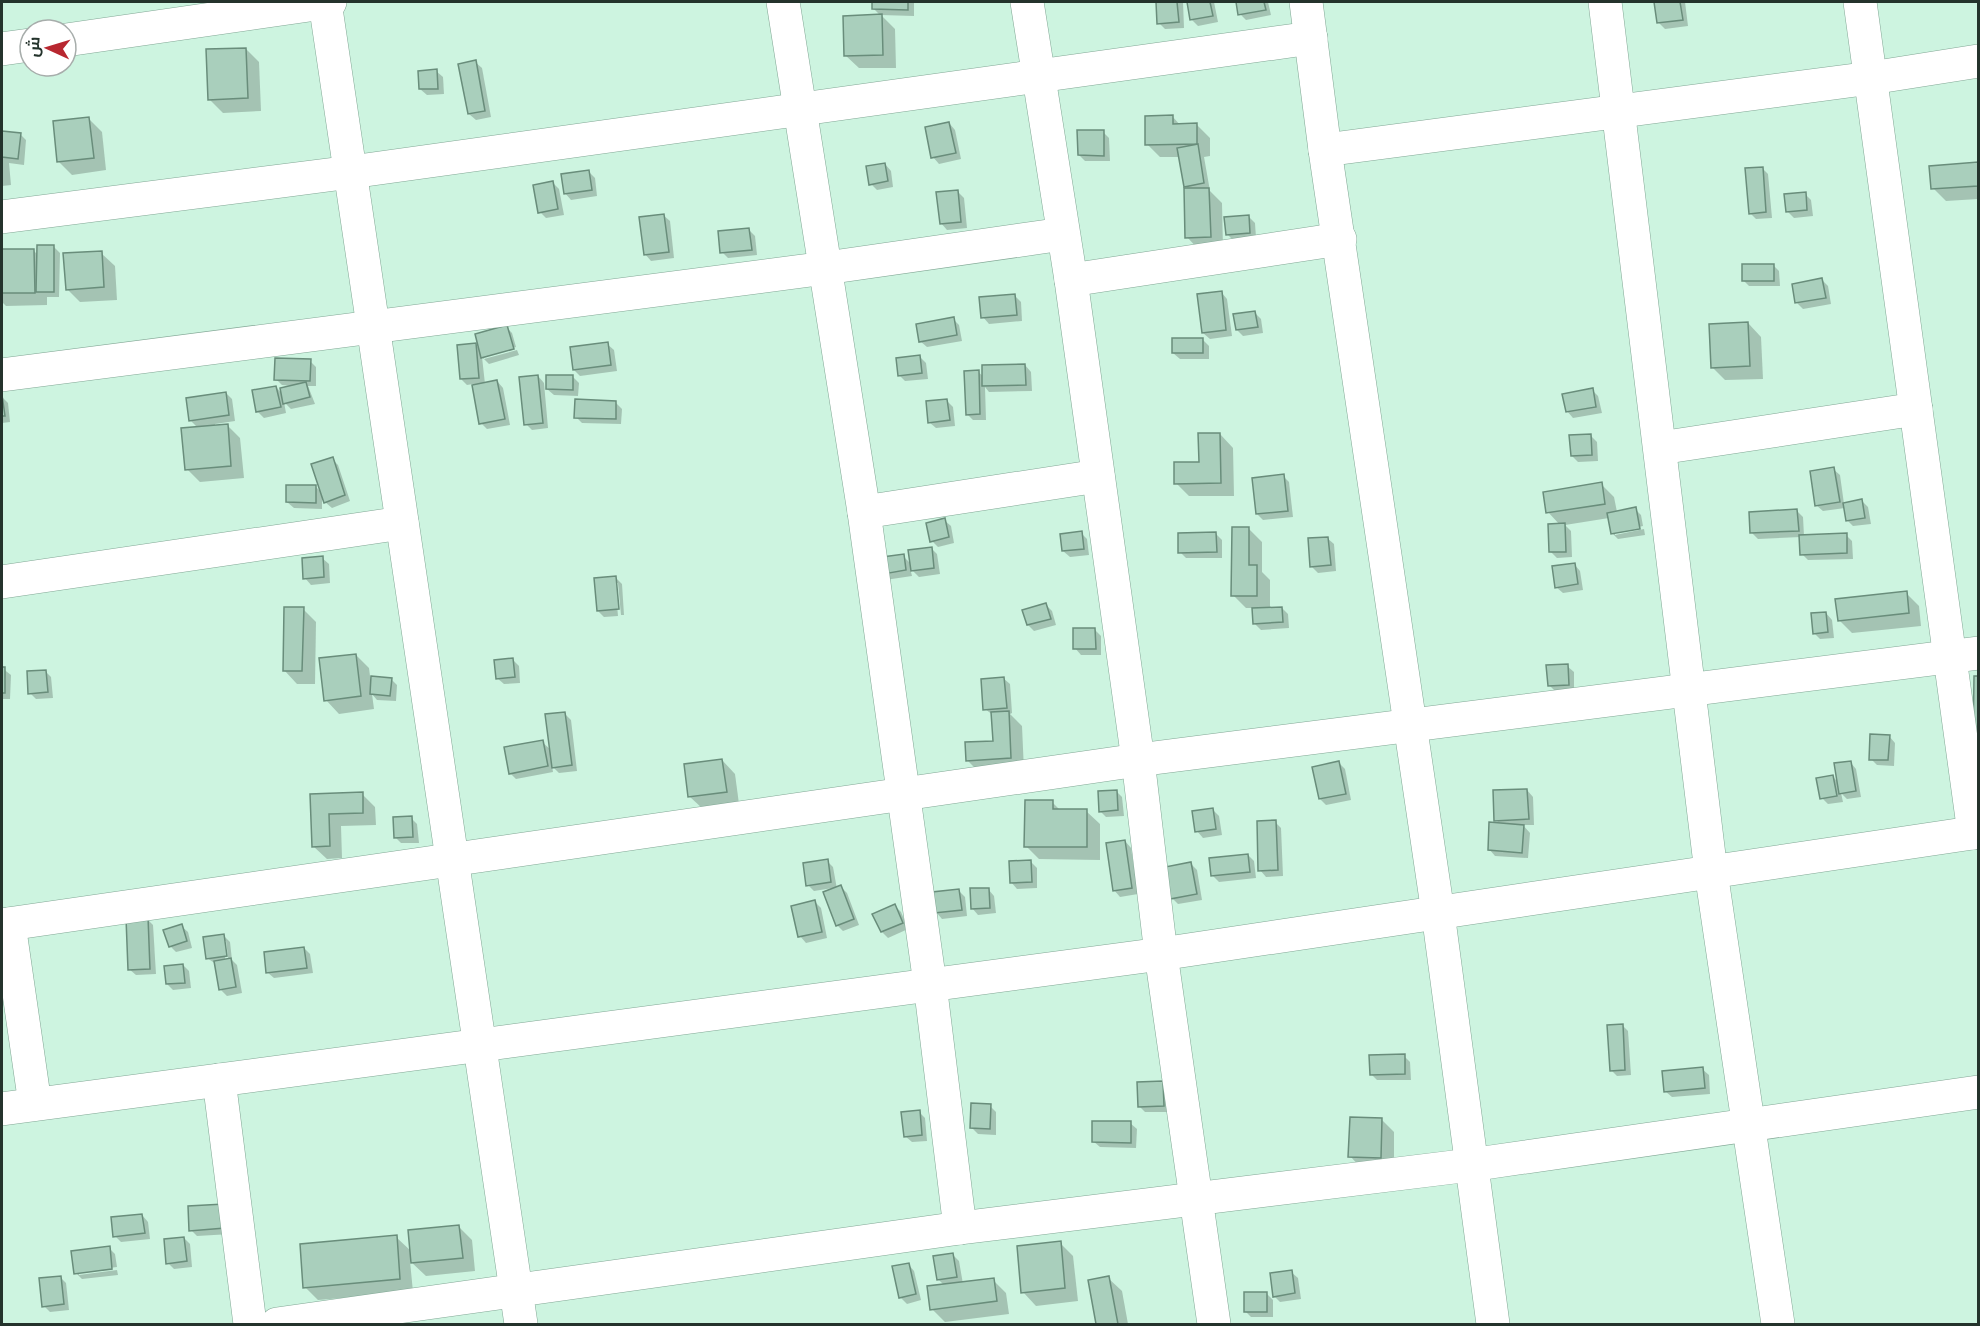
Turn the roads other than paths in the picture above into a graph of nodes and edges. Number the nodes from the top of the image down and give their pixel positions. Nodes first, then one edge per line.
1 (327, 2) edge
2 (783, 2) edge
3 (1027, 2) edge
4 (1306, 2) edge
5 (1605, 2) edge
6 (1860, 2) edge
7 (78, 38) edge
8 (1311, 38) junction
9 (18, 47) edge
10 (2, 49) edge
11 (1978, 61) edge
12 (1037, 76) junction
13 (1871, 78) junction
14 (799, 108) junction
15 (1619, 110) junction
16 (1325, 150) junction
17 (351, 172) junction
18 (2, 217) edge
19 (1063, 234) junction
20 (1340, 239) junction
21 (826, 268) junction
22 (1071, 280) junction
23 (374, 328) junction
24 (2, 375) edge
25 (1916, 409) junction
26 (1660, 448) junction
27 (1098, 476) junction
28 (864, 512) junction
29 (402, 523) junction
30 (2, 582) edge
31 (1964, 655) edge
32 (1689, 692) junction
33 (1411, 724) junction
34 (1138, 760) junction
35 (902, 794) junction
36 (1976, 832) edge
37 (451, 858) junction
38 (1711, 872) junction
39 (1438, 913) junction
40 (5, 924) edge
41 (1161, 954) junction
42 (930, 984) junction
43 (480, 1046) junction
44 (219, 1080) junction
45 (1978, 1092) edge
46 (35, 1104) junction
47 (2, 1109) edge
48 (1746, 1125) junction
49 (1470, 1165) junction
50 (1195, 1198) junction
51 (960, 1228) junction
52 (517, 1292) junction
53 (250, 1324) edge
54 (277, 1324) edge
55 (521, 1324) edge
56 (1214, 1324) edge
57 (1493, 1324) edge
58 (1778, 1324) edge

1 - 7 street
1 - 17 street
2 - 14 street
3 - 12 street
4 - 8 street
5 - 15 street
6 - 13 street
8 - 12 street
8 - 16 street
9 - 10 street
11 - 13 street
12 - 14 street
12 - 19 street
13 - 15 street
13 - 25 street
14 - 17 street
14 - 21 street
15 - 16 street
15 - 26 street
16 - 20 street
17 - 18 street
17 - 23 street
19 - 21 street
19 - 22 street
20 - 22 street
20 - 33 street
21 - 23 street
21 - 28 street
22 - 27 street
23 - 24 street
23 - 29 street
25 - 26 street
25 - 31 street
26 - 32 street
27 - 28 street
27 - 34 street
28 - 35 street
29 - 30 street
29 - 37 street
31 - 32 street
31 - 36 street
32 - 33 street
32 - 38 street
33 - 34 street
33 - 39 street
34 - 35 street
34 - 41 street
35 - 37 street
35 - 42 street
36 - 38 street
37 - 40 street
37 - 43 street
38 - 39 street
38 - 48 street
39 - 41 street
39 - 49 street
40 - 46 street
41 - 42 street
41 - 50 street
42 - 43 street
42 - 51 street
43 - 44 street
43 - 52 street
44 - 46 street
44 - 53 street
45 - 48 street
46 - 47 street
48 - 49 street
48 - 58 street
49 - 50 street
49 - 57 street
50 - 51 street
50 - 56 street
51 - 52 street
52 - 54 street
52 - 55 street

